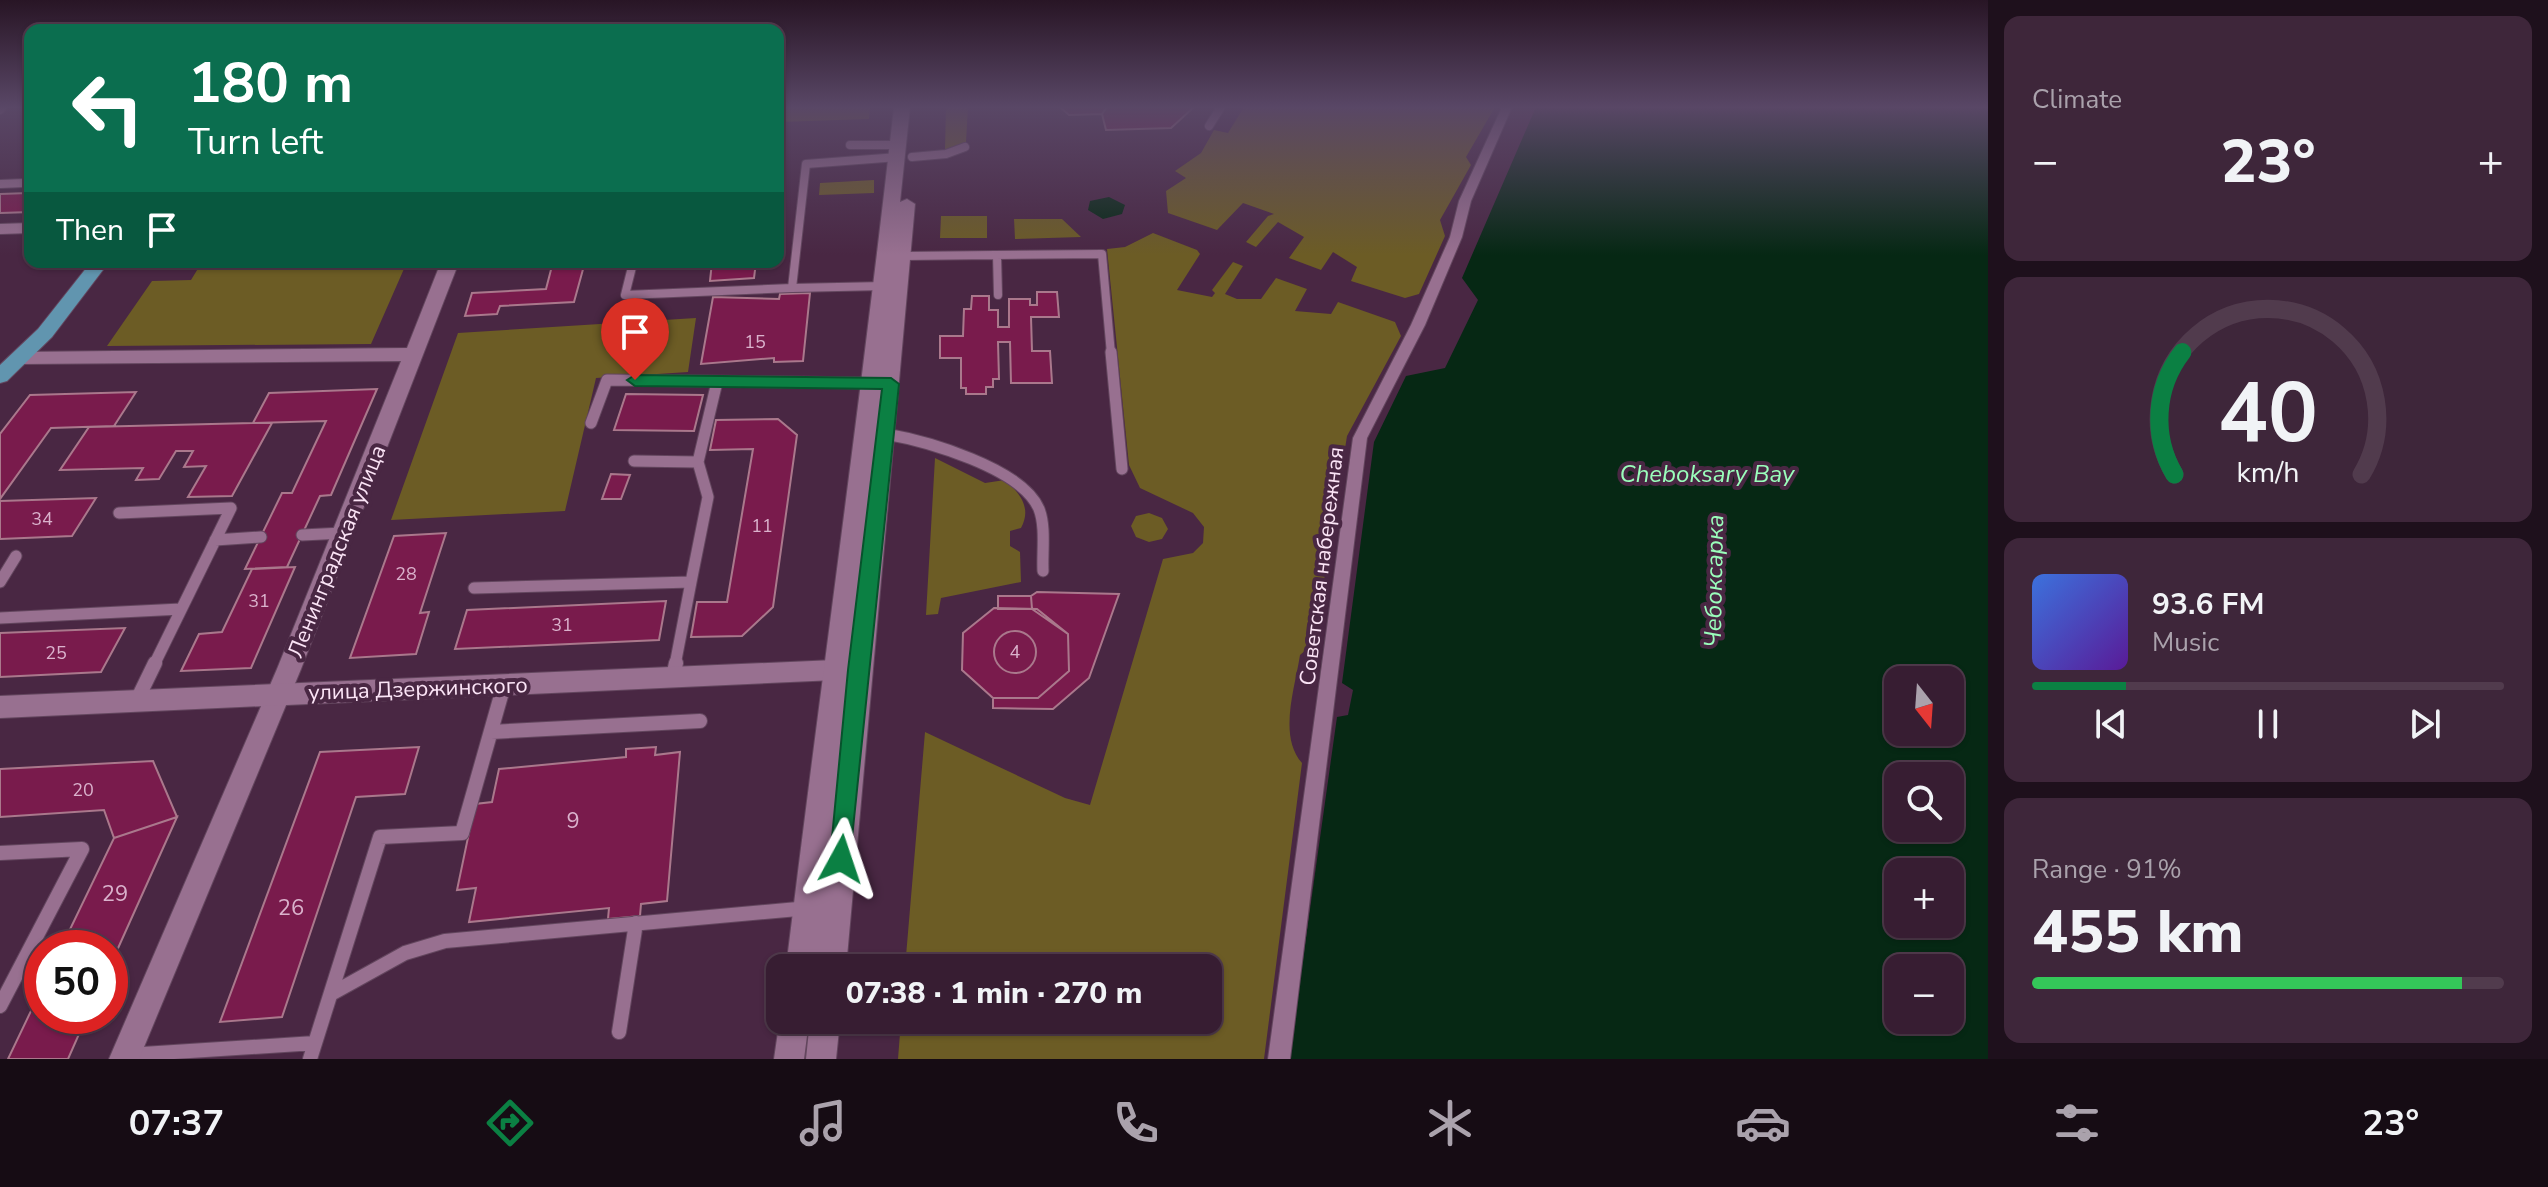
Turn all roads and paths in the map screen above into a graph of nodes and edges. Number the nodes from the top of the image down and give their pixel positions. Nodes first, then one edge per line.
1 (873, 156) edge
2 (903, 156) edge
3 (1485, 156) edge
4 (24, 180) edge
5 (24, 183) edge
6 (0, 184) edge
7 (14, 194) dead end
8 (24, 228) edge
9 (0, 229) edge
10 (997, 255) junction
11 (895, 256) junction
12 (81, 268) edge
13 (95, 268) edge
14 (448, 268) edge
15 (632, 268) edge
16 (884, 286) junction
17 (792, 288) junction
18 (998, 295) dead end
19 (415, 354) junction
20 (8, 366) edge
21 (717, 382) junction
22 (882, 383) junction
23 (591, 423) dead end
24 (876, 433) junction
25 (634, 461) dead end
26 (698, 462) junction
27 (1122, 469) dead end
28 (119, 513) dead end
29 (343, 533) junction
30 (302, 535) dead end
31 (261, 537) dead end
32 (215, 540) junction
33 (16, 556) dead end
34 (1043, 571) dead end
35 (0, 582) edge
36 (691, 582) junction
37 (474, 588) dead end
38 (181, 609) junction
39 (0, 618) edge
40 (846, 670) junction
41 (673, 677) junction
42 (504, 685) junction
43 (278, 694) junction
44 (137, 700) junction
45 (0, 707) edge
46 (700, 721) dead end
47 (491, 732) junction
48 (0, 853) edge
49 (809, 908) junction
50 (636, 923) junction
51 (803, 954) edge
52 (832, 954) edge
53 (331, 994) junction
54 (0, 1006) edge
55 (619, 1032) dead end
56 (792, 1034) edge
57 (824, 1034) edge
58 (313, 1051) edge
59 (125, 1057) edge
60 (789, 1059) edge
61 (821, 1059) edge
62 (1279, 1059) edge

1 - 17 lane
2 - 11 street
3 - 62 street, Советская набережная
4 - 6 lane
5 - 7 lane
8 - 9 street
10 - 11 lane
10 - 18 lane
10 - 27 lane
11 - 16 street
11 - 22 street
12 - 20 main road
13 - 20 main road
14 - 19 street, Ленинградская улица
15 - 17 lane
16 - 17 lane
16 - 22 street
19 - 20 street
19 - 29 street, Ленинградская улица
21 - 22 lane
21 - 23 lane
21 - 26 lane
22 - 24 street
24 - 34 lane
24 - 40 street
25 - 26 lane
26 - 36 lane
28 - 32 lane
29 - 30 lane
29 - 43 street, Ленинградская улица
31 - 32 lane
32 - 38 lane
33 - 35 lane
36 - 37 lane
36 - 41 lane
38 - 39 lane
38 - 44 lane
40 - 41 street, улица Дзержинского
40 - 49 street
40 - 52 street
41 - 42 street, улица Дзержинского
42 - 43 street, улица Дзержинского
42 - 47 lane
43 - 44 street, улица Дзержинского
43 - 59 street, Ленинградская улица
44 - 45 street, улица Дзержинского
46 - 47 lane
47 - 53 lane
48 - 54 lane
49 - 50 lane
49 - 51 street
50 - 53 lane
50 - 55 lane
53 - 58 lane
56 - 60 street
57 - 61 street
58 - 59 lane

